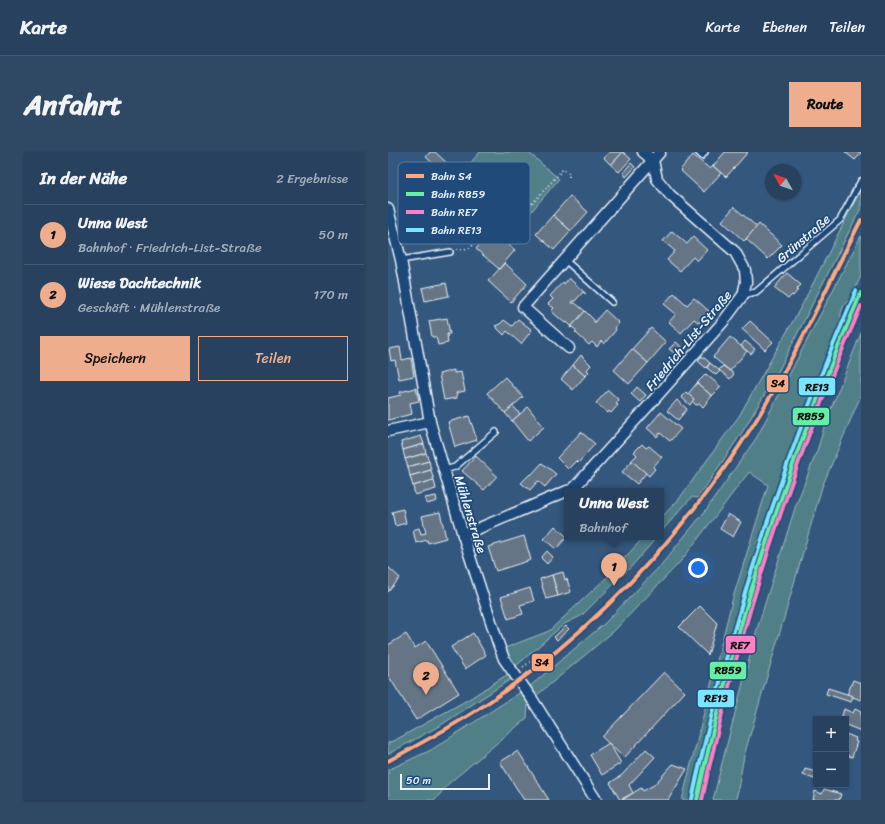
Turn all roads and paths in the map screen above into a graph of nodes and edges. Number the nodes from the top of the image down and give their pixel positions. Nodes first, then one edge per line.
1 (643, 152) edge
2 (660, 152) edge
3 (698, 152) edge
4 (705, 152) edge
5 (653, 160) junction
6 (569, 177) dead end
7 (861, 181) edge
8 (532, 204) edge
9 (388, 209) edge
10 (474, 244) edge
11 (450, 252) joint
12 (401, 260) junction
13 (564, 260) junction
14 (743, 295) junction
15 (612, 302) dead end
16 (569, 348) dead end
17 (430, 422) junction
18 (388, 431) edge
19 (496, 432) dead end
20 (444, 470) junction
21 (574, 488) edge
22 (564, 492) edge
23 (463, 535) junction
24 (541, 654) dead end
25 (518, 671) dead end
26 (596, 800) edge

1 - 5 street
2 - 5 street
3 - 4 lane
5 - 13 street
5 - 14 street, Friedrich-List-Straße
6 - 8 path
7 - 14 lane, Grünstraße
9 - 12 street, Mühlenstraße
10 - 11 path
11 - 12 lane
12 - 17 street, Mühlenstraße
13 - 15 lane
13 - 16 street
14 - 21 street, Friedrich-List-Straße
17 - 18 street
17 - 20 street, Mühlenstraße
19 - 20 lane
20 - 23 street, Mühlenstraße
22 - 23 street, Friedrich-List-Straße
23 - 26 street, Mühlenstraße
24 - 25 path

